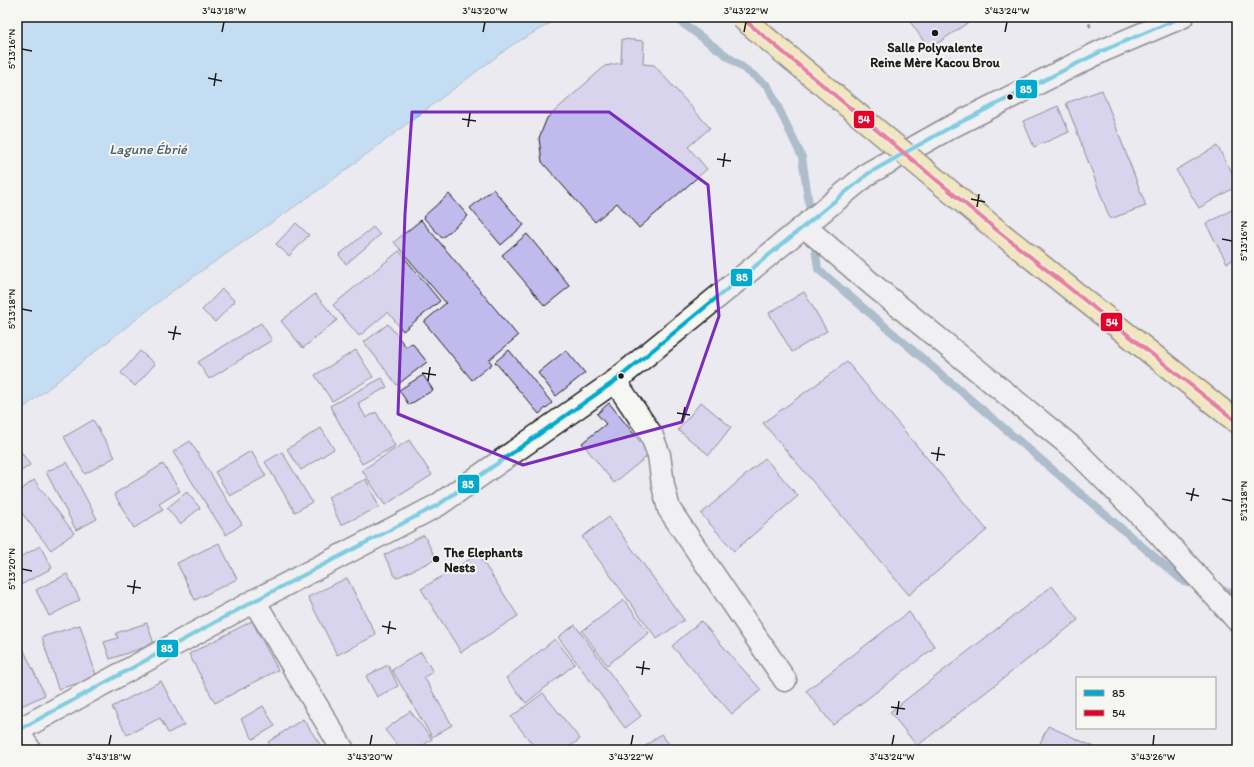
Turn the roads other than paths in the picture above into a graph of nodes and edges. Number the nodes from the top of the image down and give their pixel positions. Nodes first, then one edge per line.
1 (741, 17) edge
2 (1182, 17) edge
3 (804, 226) junction
4 (615, 381) junction
5 (1237, 422) edge
6 (254, 601) junction
7 (1237, 620) edge
8 (785, 680) dead end
9 (17, 731) edge
10 (30, 750) edge
11 (343, 750) edge

1 - 5 highway, bridge
2 - 3 street
3 - 4 street
3 - 7 street
4 - 6 street
4 - 8 street
6 - 9 street
6 - 11 street
9 - 10 street

